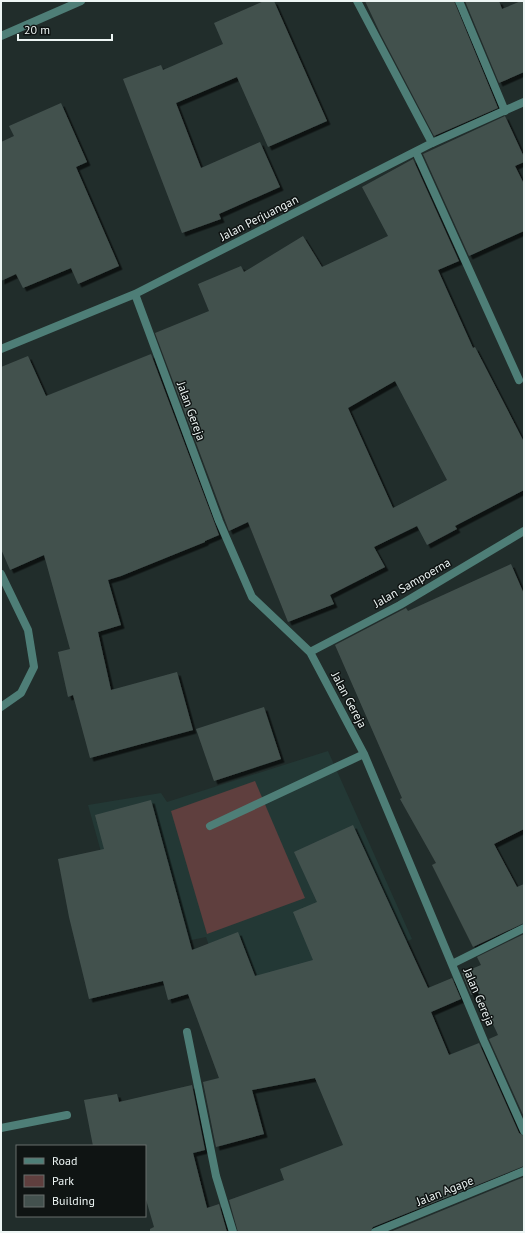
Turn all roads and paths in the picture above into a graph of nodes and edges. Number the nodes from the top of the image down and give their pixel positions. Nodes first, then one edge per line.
1 (81, 1) edge
2 (357, 1) edge
3 (459, 1) edge
4 (1, 36) edge
5 (524, 102) edge
6 (505, 111) junction
7 (432, 143) junction
8 (416, 152) junction
9 (135, 294) junction
10 (1, 349) edge
11 (519, 380) dead end
12 (524, 531) edge
13 (1, 574) edge
14 (310, 652) junction
15 (1, 708) edge
16 (364, 754) junction
17 (210, 826) dead end
18 (524, 928) edge
19 (452, 964) junction
20 (187, 1032) dead end
21 (67, 1115) dead end
22 (1, 1128) edge
23 (524, 1132) edge
24 (524, 1171) edge
25 (233, 1232) edge
26 (375, 1232) edge

1 - 4 street
2 - 7 street
3 - 6 street
5 - 6 street, Jalan Perjuangan
6 - 7 street, Jalan Perjuangan
7 - 8 street, Jalan Perjuangan
8 - 9 street, Jalan Perjuangan
8 - 11 street
9 - 10 street, Jalan Perjuangan
9 - 14 street, Jalan Gereja
12 - 14 street, Jalan Sampoerna
13 - 15 street
14 - 16 street, Jalan Gereja
16 - 17 street
16 - 19 street, Jalan Gereja
18 - 19 street
19 - 23 street, Jalan Gereja
20 - 25 street
21 - 22 street
24 - 26 street, Jalan Agape

